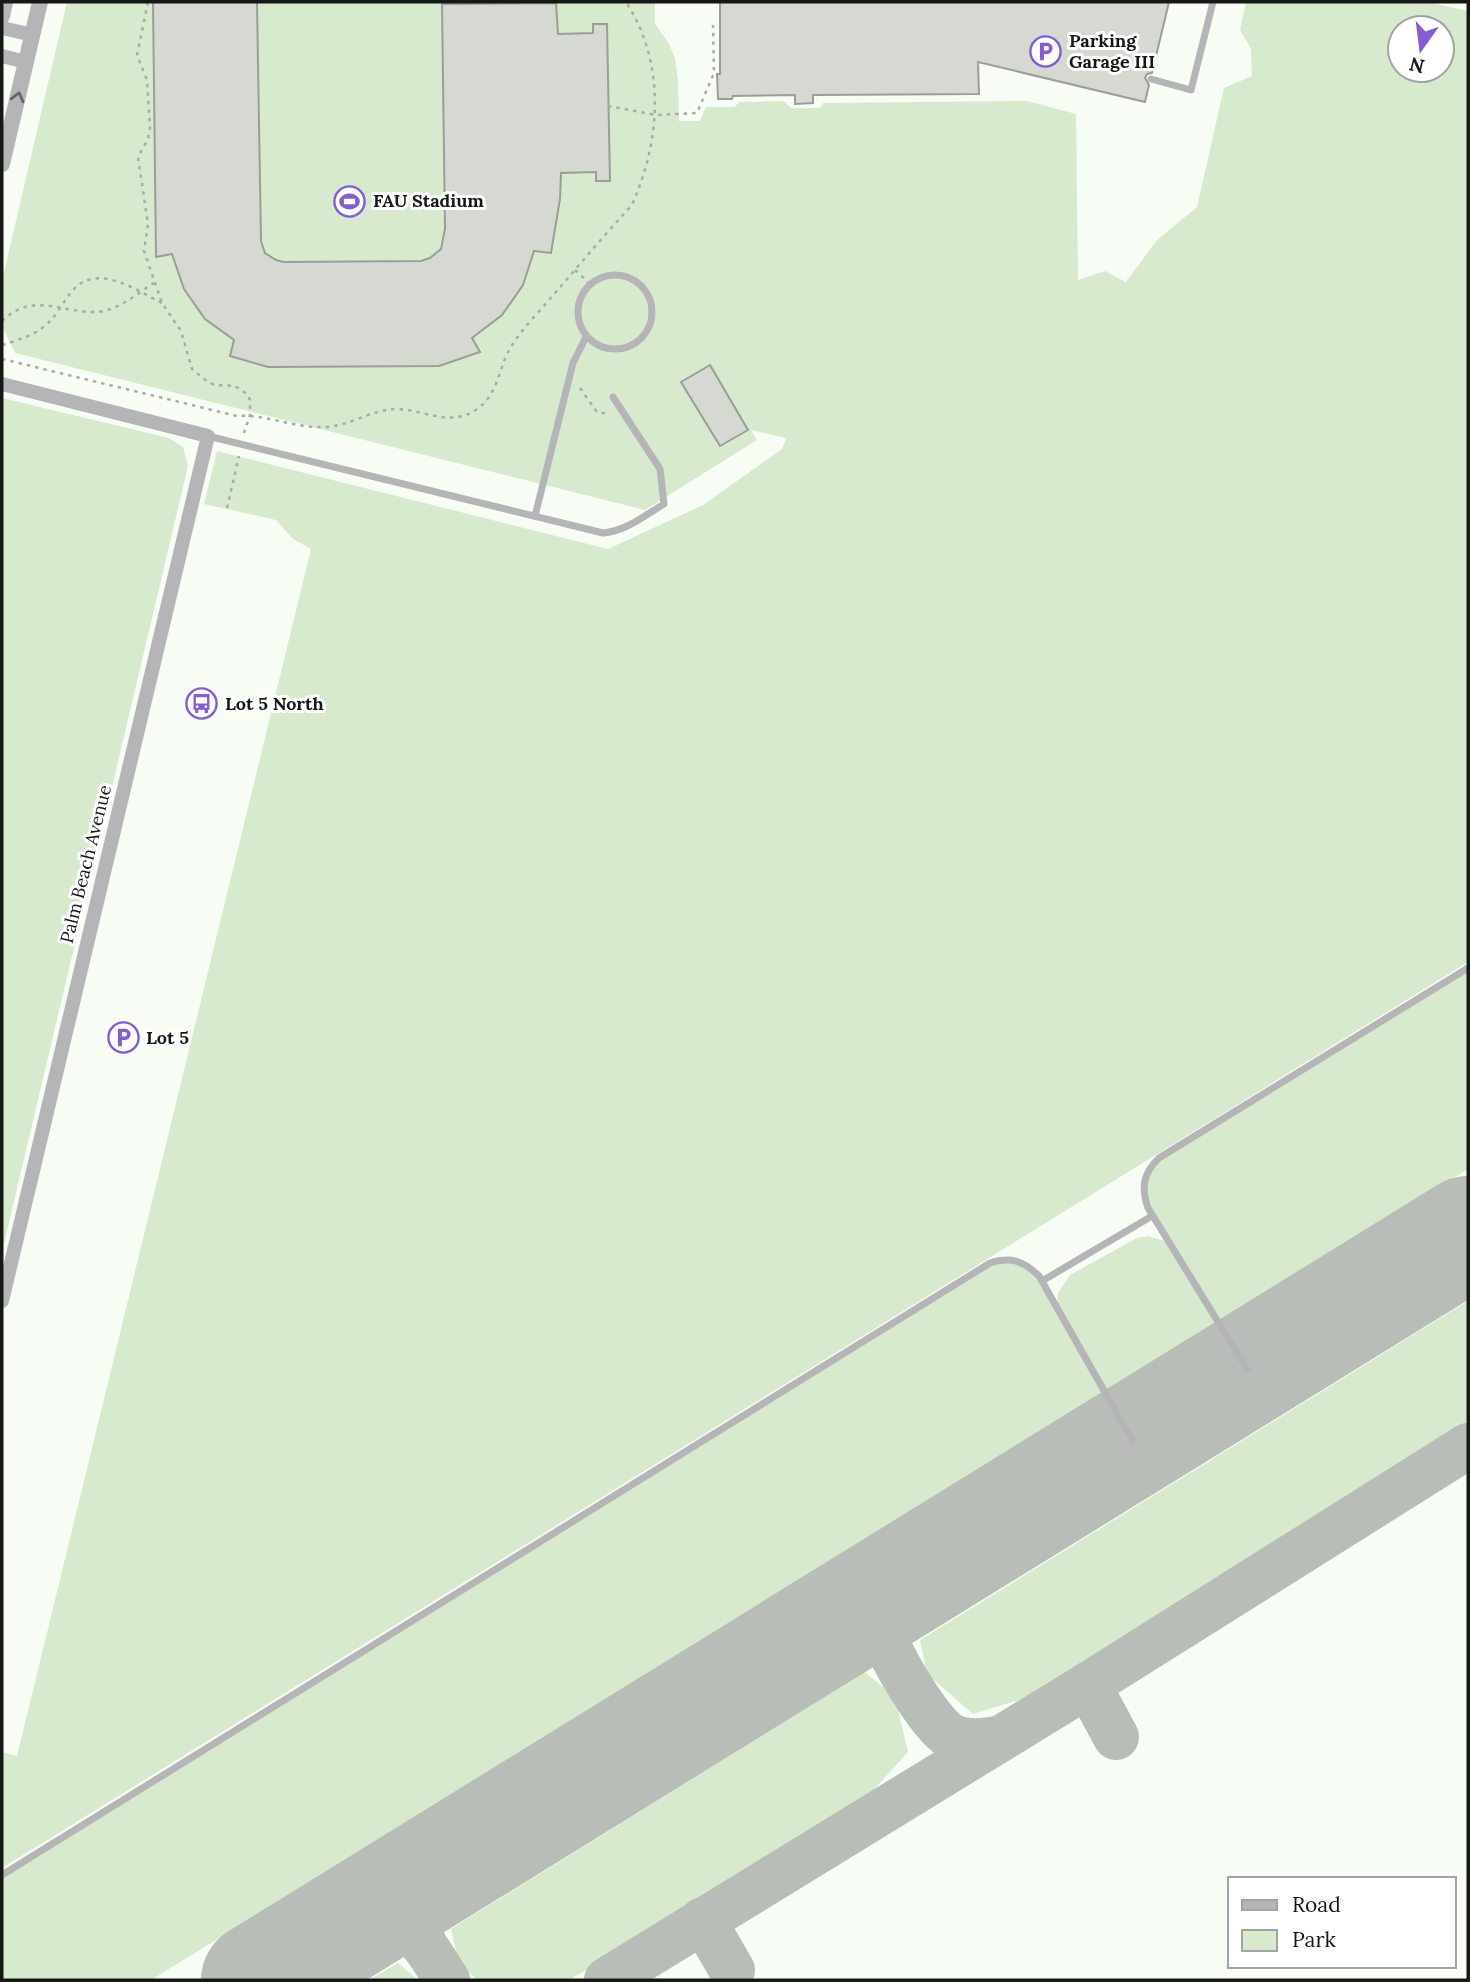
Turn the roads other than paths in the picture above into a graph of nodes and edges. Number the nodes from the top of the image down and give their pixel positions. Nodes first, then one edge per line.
1 (5, 2) edge
2 (40, 2) edge
3 (1213, 2) edge
4 (2, 16) edge
5 (2, 28) edge
6 (33, 35) junction
7 (2, 56) edge
8 (26, 62) junction
9 (1151, 79) dead end
10 (2, 164) edge
11 (586, 337) junction
12 (2, 384) edge
13 (613, 397) dead end
14 (208, 436) junction
15 (535, 516) junction
16 (1468, 968) edge
17 (1152, 1216) junction
18 (1042, 1281) junction
19 (2, 1301) edge
20 (1247, 1369) dead end
21 (1132, 1440) dead end
22 (2, 1875) edge

1 - 4 street
2 - 6 street
3 - 9 lane
5 - 6 street
6 - 8 street
7 - 8 street
10 -> 8 street
11 - 11 lane
11 - 15 lane
12 - 14 street
13 - 15 lane
14 - 15 lane
14 - 19 street, Palm Beach Avenue
16 - 17 lane
17 - 18 lane
17 - 20 lane
18 - 21 lane
18 - 22 lane

